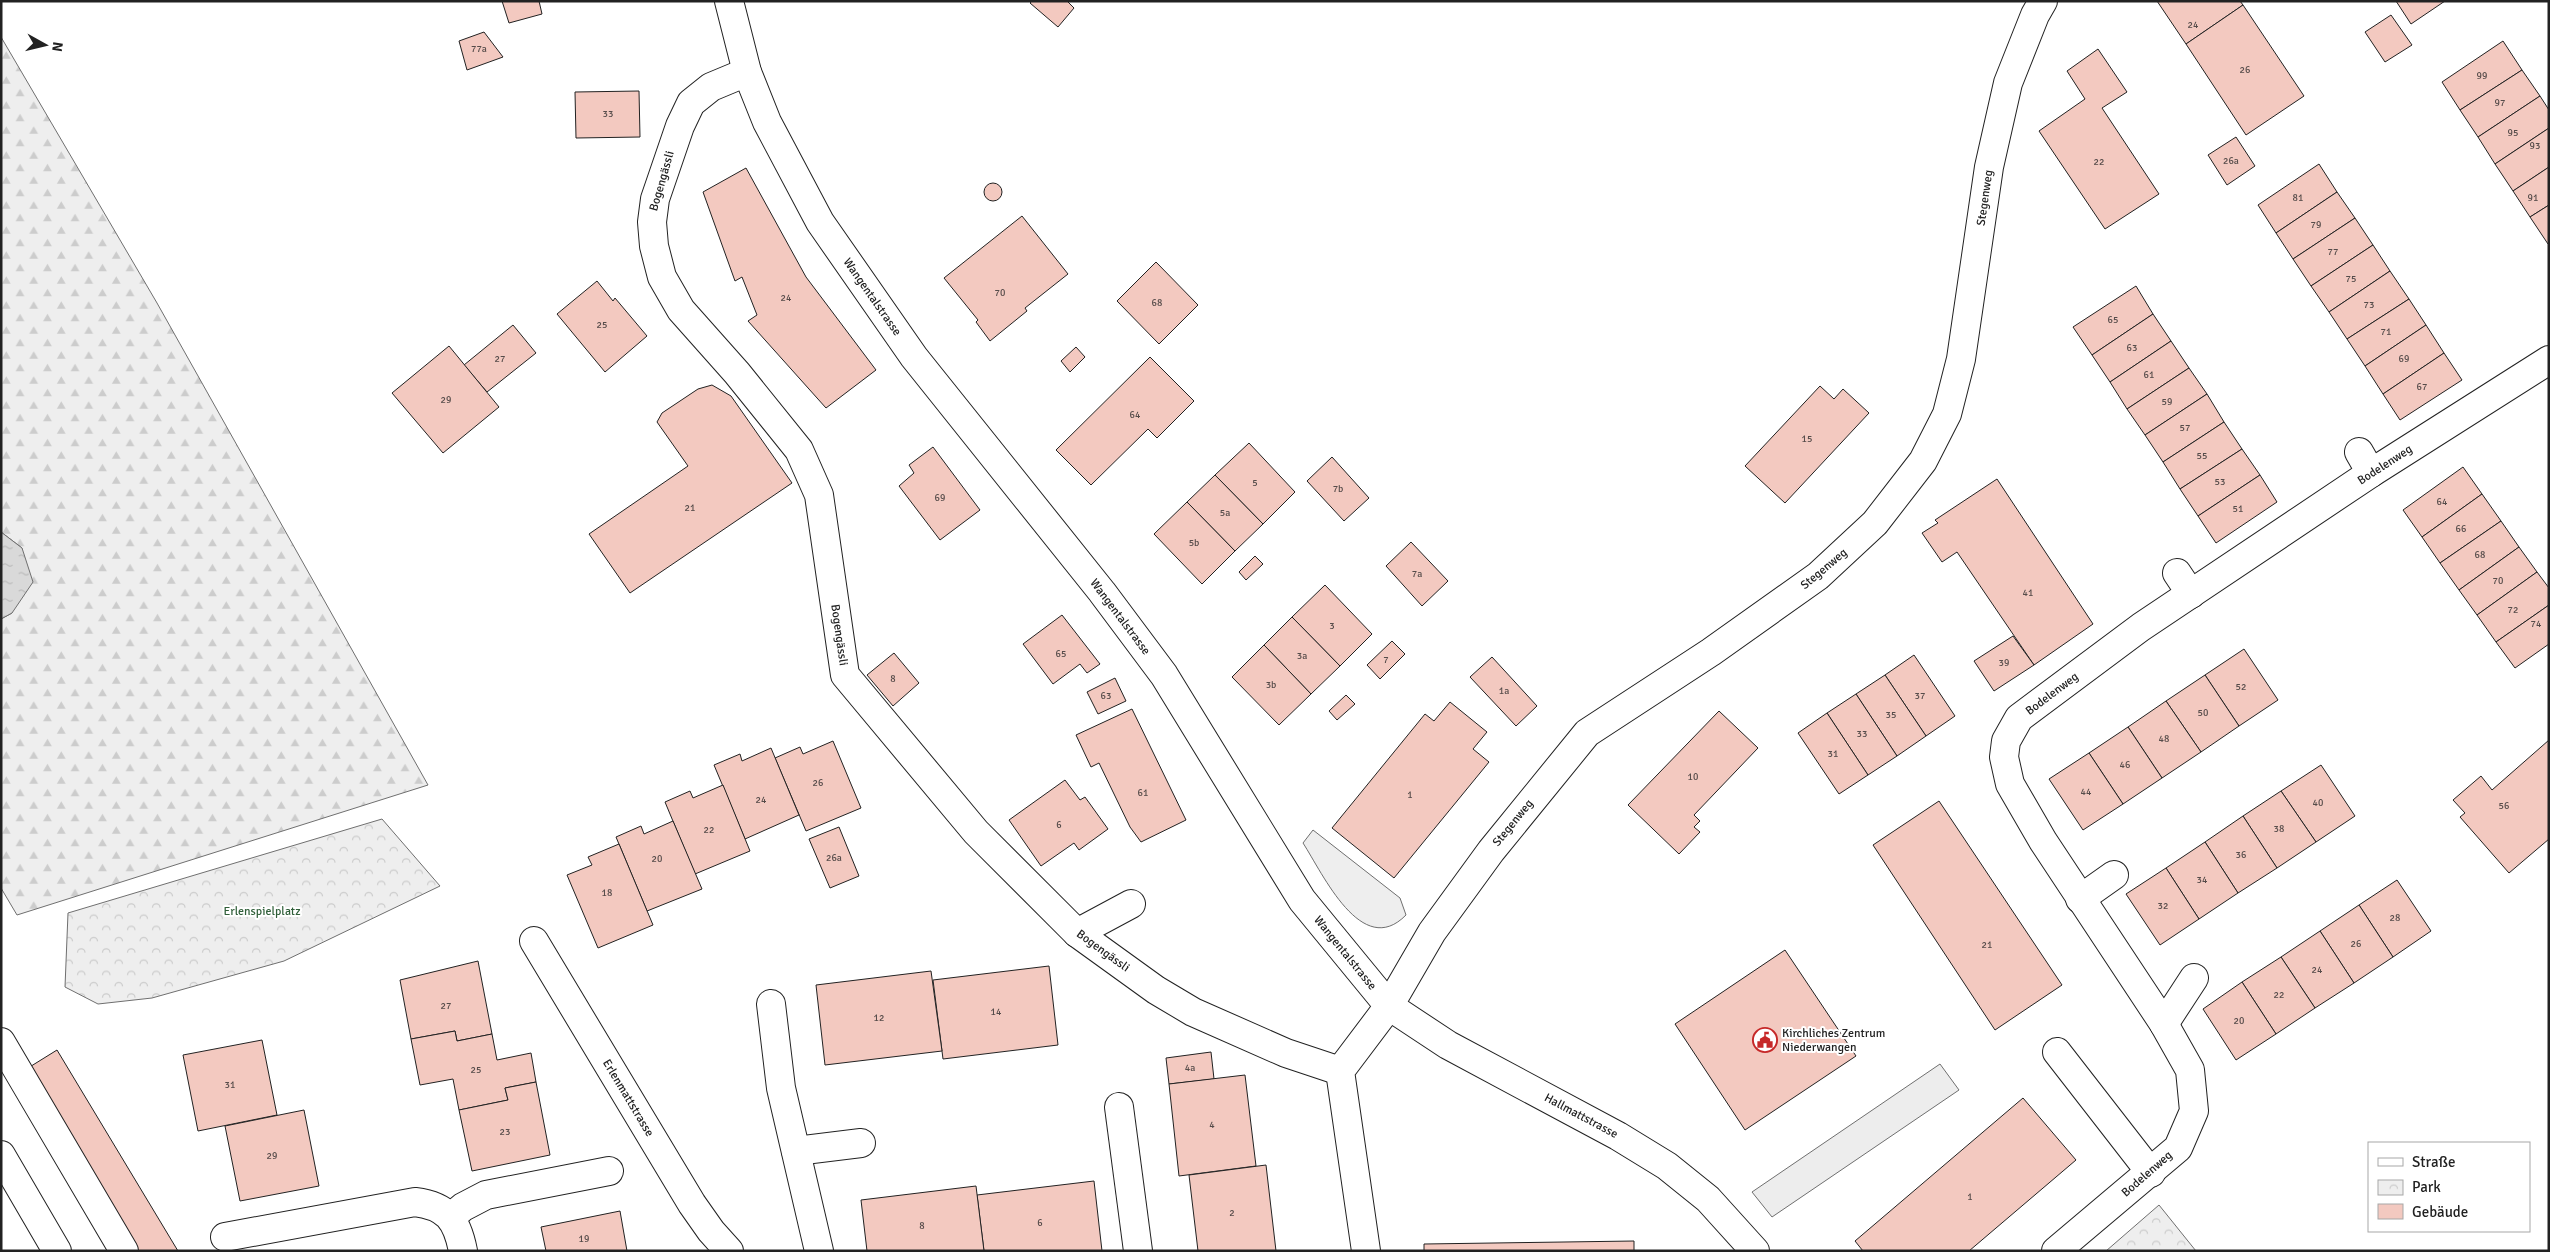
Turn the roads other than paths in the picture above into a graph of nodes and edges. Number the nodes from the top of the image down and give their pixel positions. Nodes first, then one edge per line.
1 (730, 1) edge
2 (2043, 1) edge
3 (747, 72) junction
4 (2549, 360) edge
5 (2114, 875) dead end
6 (2080, 899) junction
7 (1131, 904) dead end
8 (1077, 933) junction
9 (534, 941) dead end
10 (2194, 978) dead end
11 (771, 1004) dead end
12 (1389, 1006) junction
13 (2164, 1024) junction
14 (1, 1042) edge
15 (2057, 1052) dead end
16 (1340, 1071) junction
17 (1119, 1107) dead end
18 (861, 1143) dead end
19 (796, 1151) junction
20 (1, 1156) edge
21 (610, 1171) dead end
22 (2150, 1173) junction
23 (451, 1217) junction
24 (225, 1237) dead end
25 (57, 1251) edge
26 (124, 1251) edge
27 (463, 1251) edge
28 (729, 1251) edge
29 (819, 1251) edge
30 (1138, 1251) edge
31 (1366, 1251) edge
32 (1754, 1251) edge
33 (2056, 1251) edge

1 - 3 main road, Wangentalstrasse
2 - 12 main road, Stegenweg
3 - 8 main road, Bogengässli
3 - 12 main road, Wangentalstrasse
4 - 6 main road, Bodelenweg
5 - 6 main road
6 - 13 main road, Bodelenweg
7 - 8 main road
8 - 16 main road, Bogengässli
9 - 28 main road, Erlenmattstrasse
10 - 13 main road
11 - 19 main road
12 - 16 main road
12 - 32 main road, Hallmattstrasse
13 - 22 main road, Bodelenweg
14 - 26 main road
15 - 22 main road
16 - 31 main road
17 - 30 main road
18 - 19 main road
19 - 29 main road
20 - 25 main road
21 - 23 main road
22 - 33 main road, Bodelenweg
23 - 24 main road
23 - 27 main road

